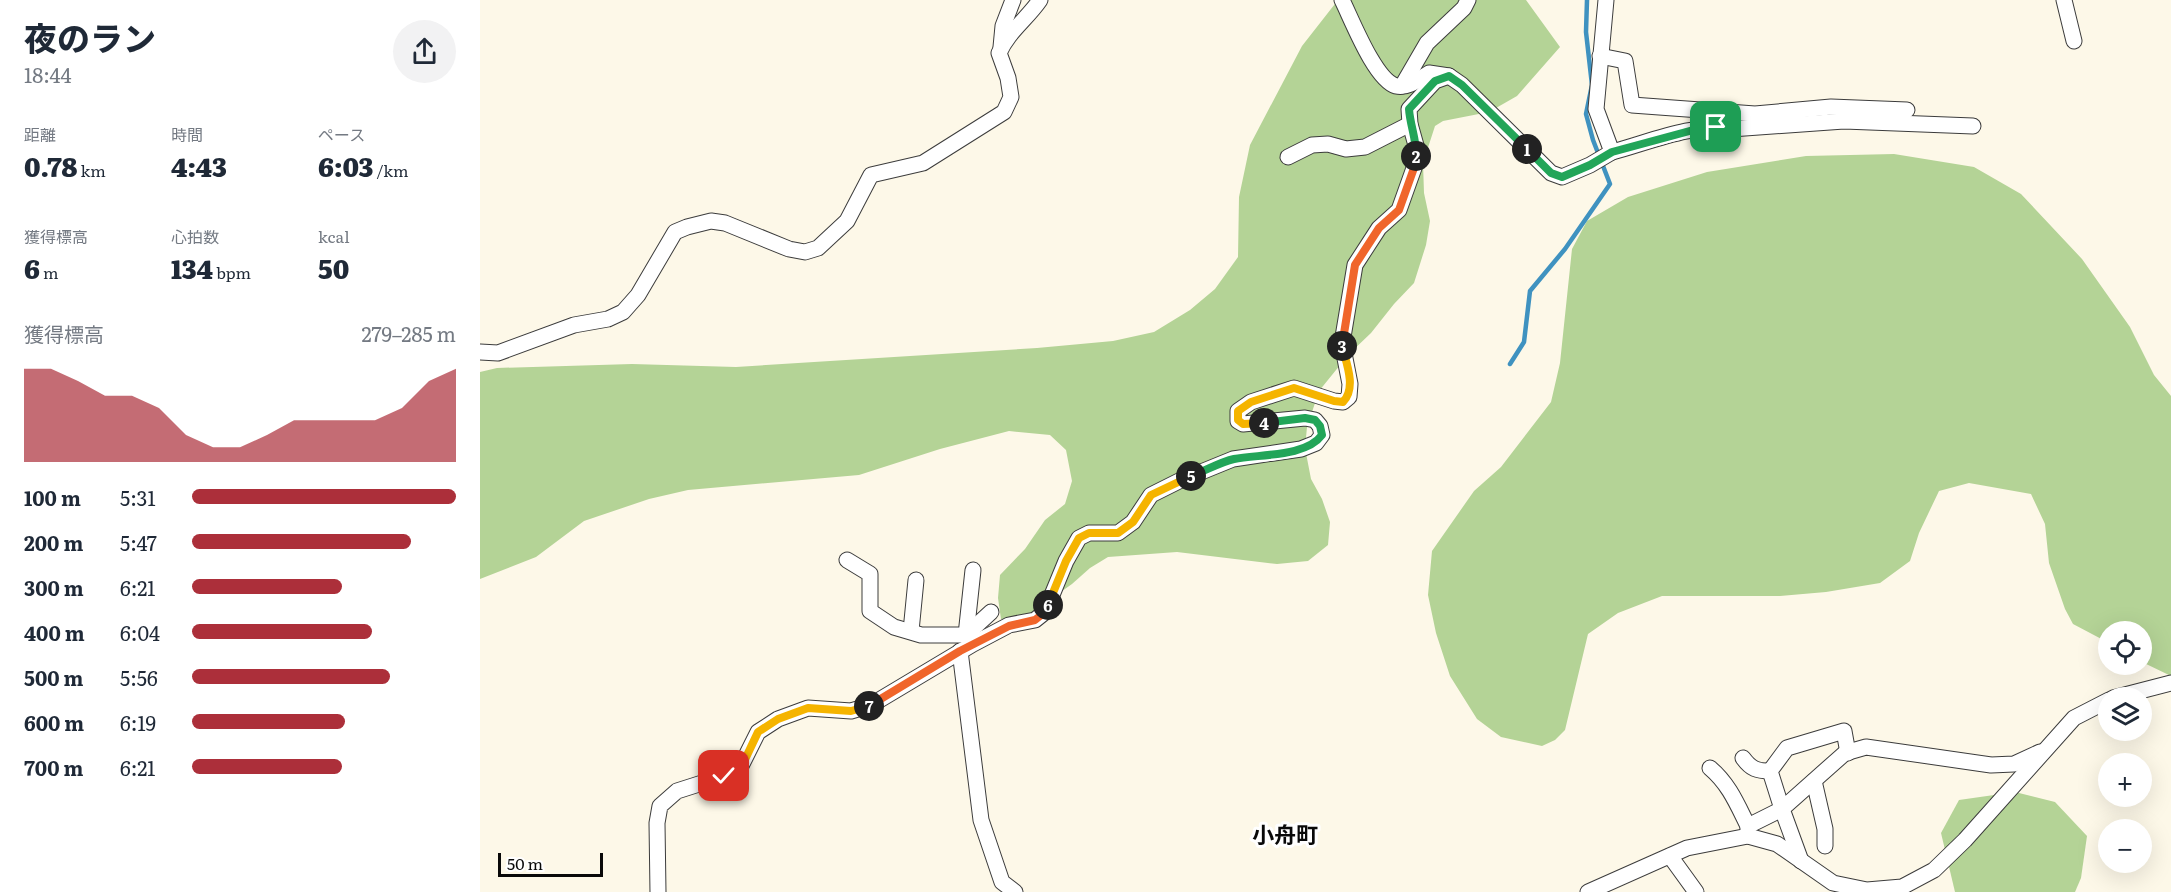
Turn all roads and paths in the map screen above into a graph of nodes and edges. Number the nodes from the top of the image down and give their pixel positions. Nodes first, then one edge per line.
1 (1013, 0) edge
2 (1040, 0) edge
3 (1342, 0) edge
4 (1468, 0) edge
5 (1606, 0) edge
6 (2064, 0) edge
7 (2074, 41) dead end
8 (1000, 50) junction
9 (1600, 56) junction
10 (1449, 76) junction
11 (1402, 86) junction
12 (1907, 110) dead end
13 (1410, 124) junction
14 (1973, 126) dead end
15 (1609, 154) junction
16 (1288, 157) dead end
17 (480, 352) edge
18 (847, 560) dead end
19 (973, 570) dead end
20 (916, 580) dead end
21 (991, 612) dead end
22 (911, 632) junction
23 (966, 643) junction
24 (2171, 683) edge
25 (2152, 688) edge
26 (2098, 706) edge
27 (2046, 749) junction
28 (1848, 753) junction
29 (1743, 758) dead end
30 (1710, 768) dead end
31 (1770, 771) junction
32 (1814, 781) junction
33 (1782, 809) junction
34 (1748, 831) junction
35 (1826, 846) dead end
36 (1670, 856) junction
37 (1801, 861) junction
38 (658, 892) edge
39 (1015, 892) edge
40 (1588, 892) edge
41 (1696, 892) edge

1 - 8 street
2 - 8 street
3 - 11 street
4 - 11 street
5 - 9 street
6 - 7 street
8 - 17 street
9 - 12 street
9 - 15 street
10 - 11 street
10 - 13 street
10 - 15 street
13 - 16 street
13 - 23 street
14 - 15 street
18 - 22 street
19 - 23 street
20 - 22 street
21 - 23 street
22 - 23 street
23 - 38 street
23 - 39 street
24 - 25 street
26 - 27 street
27 - 28 street
27 - 37 street
28 - 31 street
28 - 32 street
29 - 31 street
30 - 34 street
31 - 33 street
32 - 33 street
32 - 35 street
33 - 34 street
33 - 37 street
34 - 36 street
34 - 37 street
36 - 40 street
36 - 41 street

